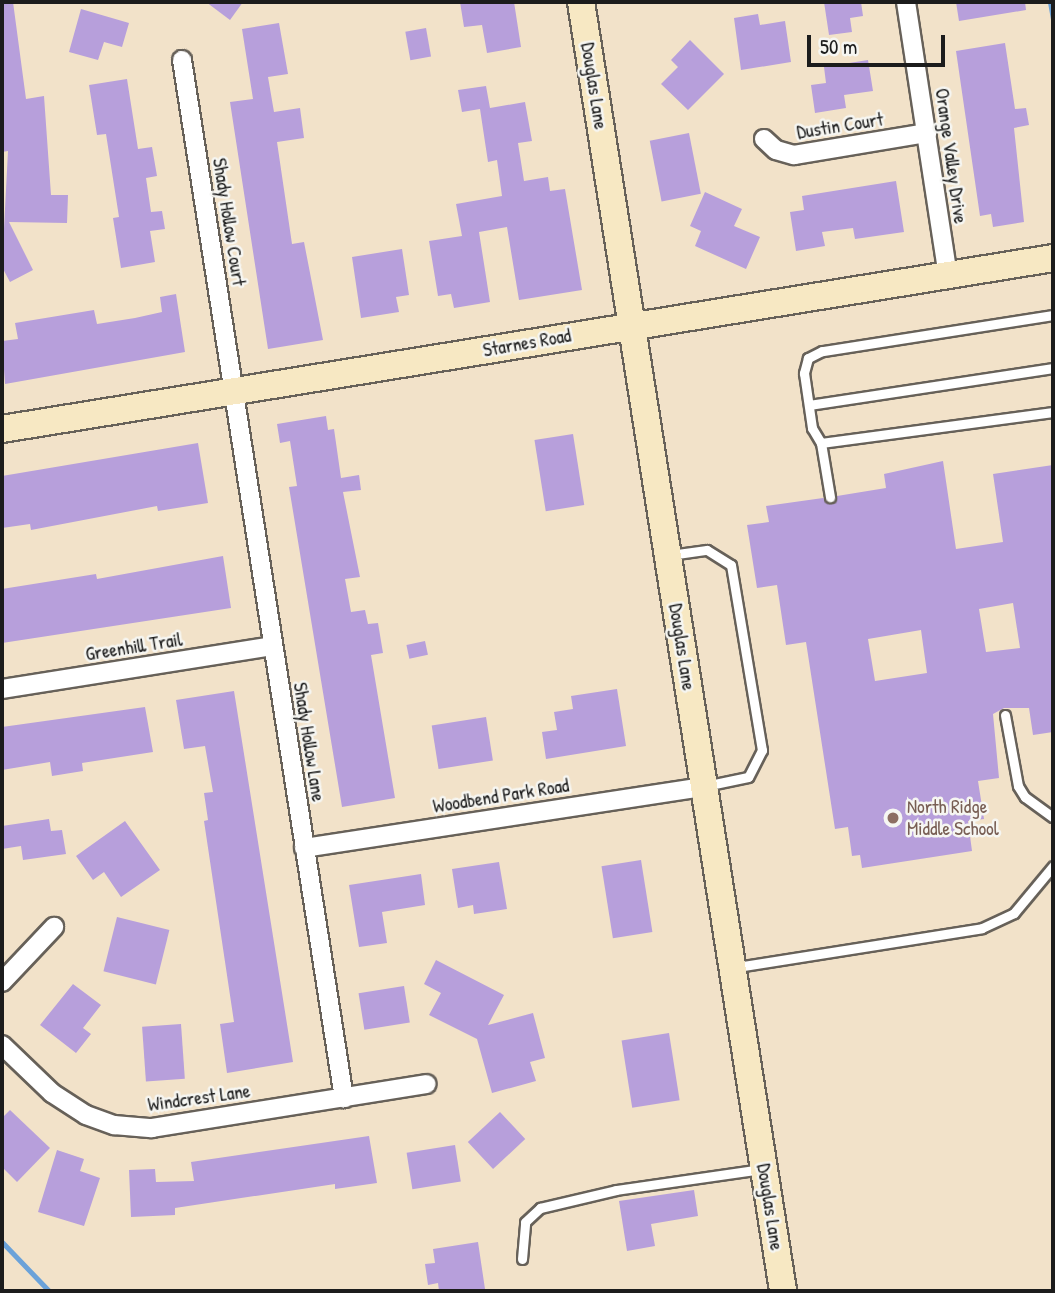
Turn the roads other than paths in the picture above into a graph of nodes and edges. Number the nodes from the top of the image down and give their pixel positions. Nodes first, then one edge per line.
1 (581, 2) edge
2 (906, 2) edge
3 (182, 60) dead end
4 (927, 133) junction
5 (764, 139) dead end
6 (1053, 261) edge
7 (948, 275) junction
8 (1053, 316) edge
9 (631, 325) junction
10 (1053, 368) edge
11 (234, 391) junction
12 (808, 405) junction
13 (1053, 412) edge
14 (2, 429) edge
15 (821, 443) junction
16 (830, 497) dead end
17 (667, 555) junction
18 (272, 646) junction
19 (2, 689) edge
20 (1004, 715) dead end
21 (704, 786) junction
22 (1053, 817) edge
23 (304, 848) junction
24 (1053, 866) edge
25 (54, 928) dead end
26 (731, 967) junction
27 (2, 982) edge
28 (2, 1045) edge
29 (427, 1084) dead end
30 (344, 1098) junction
31 (764, 1169) junction
32 (522, 1259) dead end
33 (783, 1291) edge

1 - 9 street, Douglas Lane
2 - 4 street, Orange Valley Drive
3 - 11 street, Shady Hollow Court
4 - 5 street, Dustin Court
4 - 7 street, Orange Valley Drive
6 - 7 street, Starnes Road
7 - 9 street, Starnes Road
8 - 12 lane
9 - 11 street, Starnes Road
9 - 17 street, Douglas Lane
10 - 12 lane
11 - 14 street, Starnes Road
11 - 18 street, Shady Hollow Lane
12 - 15 lane
13 - 15 lane
15 - 16 lane
17 - 21 street, Douglas Lane
17 - 21 lane
18 - 19 street, Greenhill Trail
18 - 23 street, Shady Hollow Lane
20 - 22 lane
21 - 23 street, Woodbend Park Road
21 - 26 street, Douglas Lane
23 - 30 street, Shady Hollow Lane
24 - 26 lane
25 - 27 street
26 - 31 street, Douglas Lane
28 - 30 street, Windcrest Lane
29 - 30 street, Windcrest Lane
31 - 32 lane
31 - 33 street, Douglas Lane

